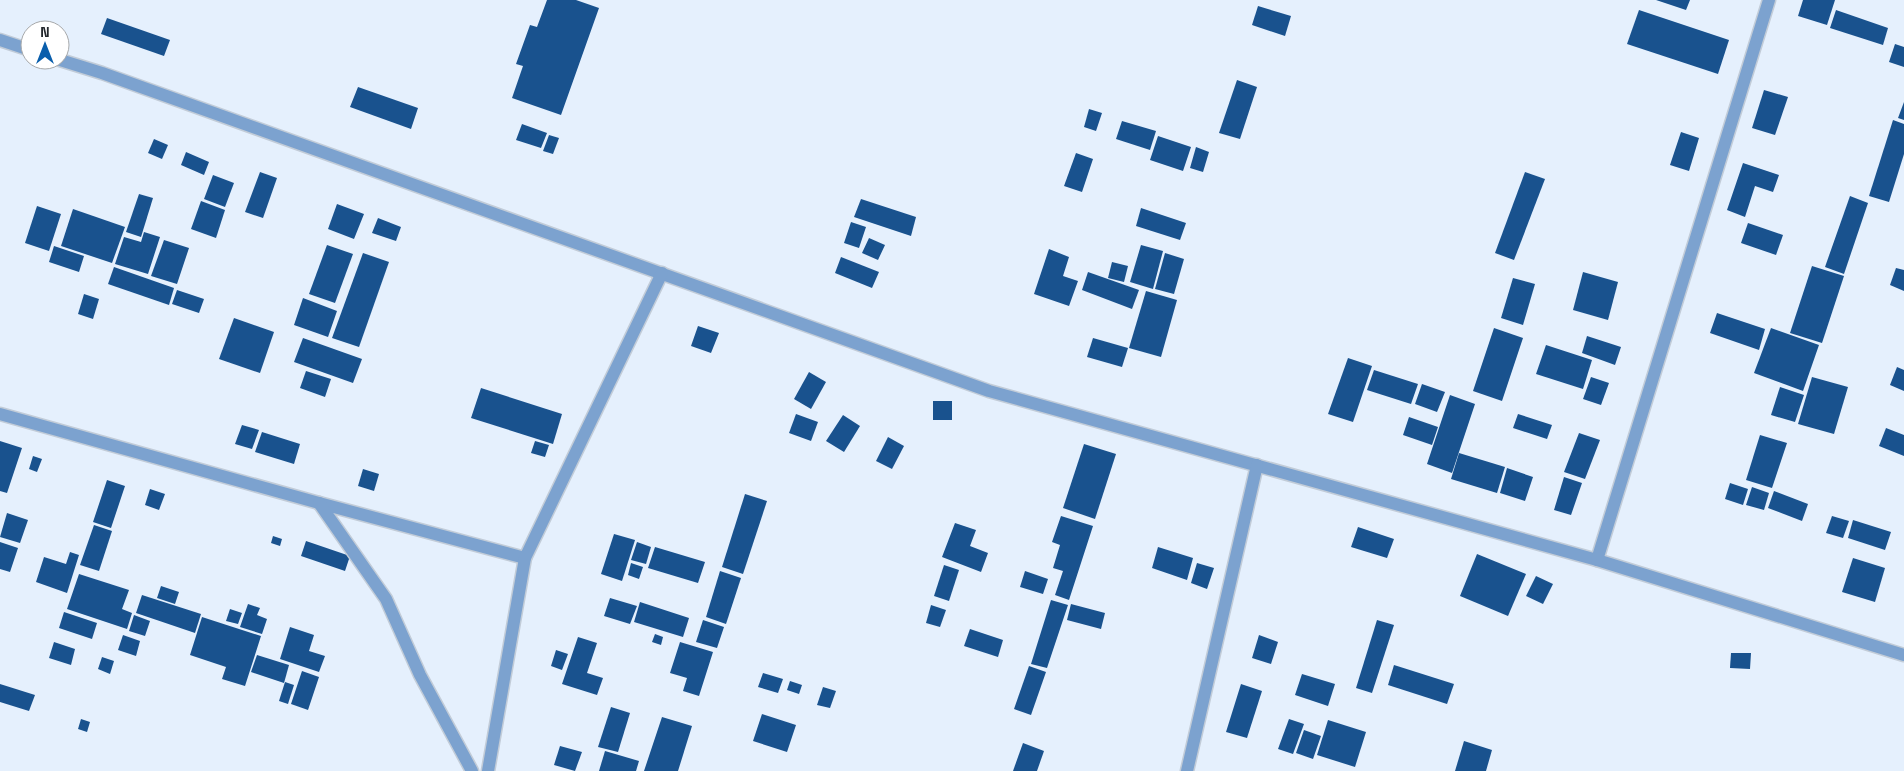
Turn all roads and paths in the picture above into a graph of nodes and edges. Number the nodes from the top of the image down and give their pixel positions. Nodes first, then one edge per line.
1 (1769, 0) edge
2 (0, 40) edge
3 (20, 47) edge
4 (70, 63) edge
5 (662, 273) junction
6 (0, 414) edge
7 (1257, 465) junction
8 (319, 503) junction
9 (525, 558) junction
10 (1597, 560) junction
11 (1904, 655) edge
12 (472, 771) edge
13 (488, 771) edge
14 (1187, 771) edge

1 - 10 street
2 - 3 street
4 - 5 street
5 - 7 street
5 - 9 street
6 - 8 street
7 - 10 street
7 - 14 street
8 - 9 street
8 - 12 street
9 - 13 street
10 - 11 street

